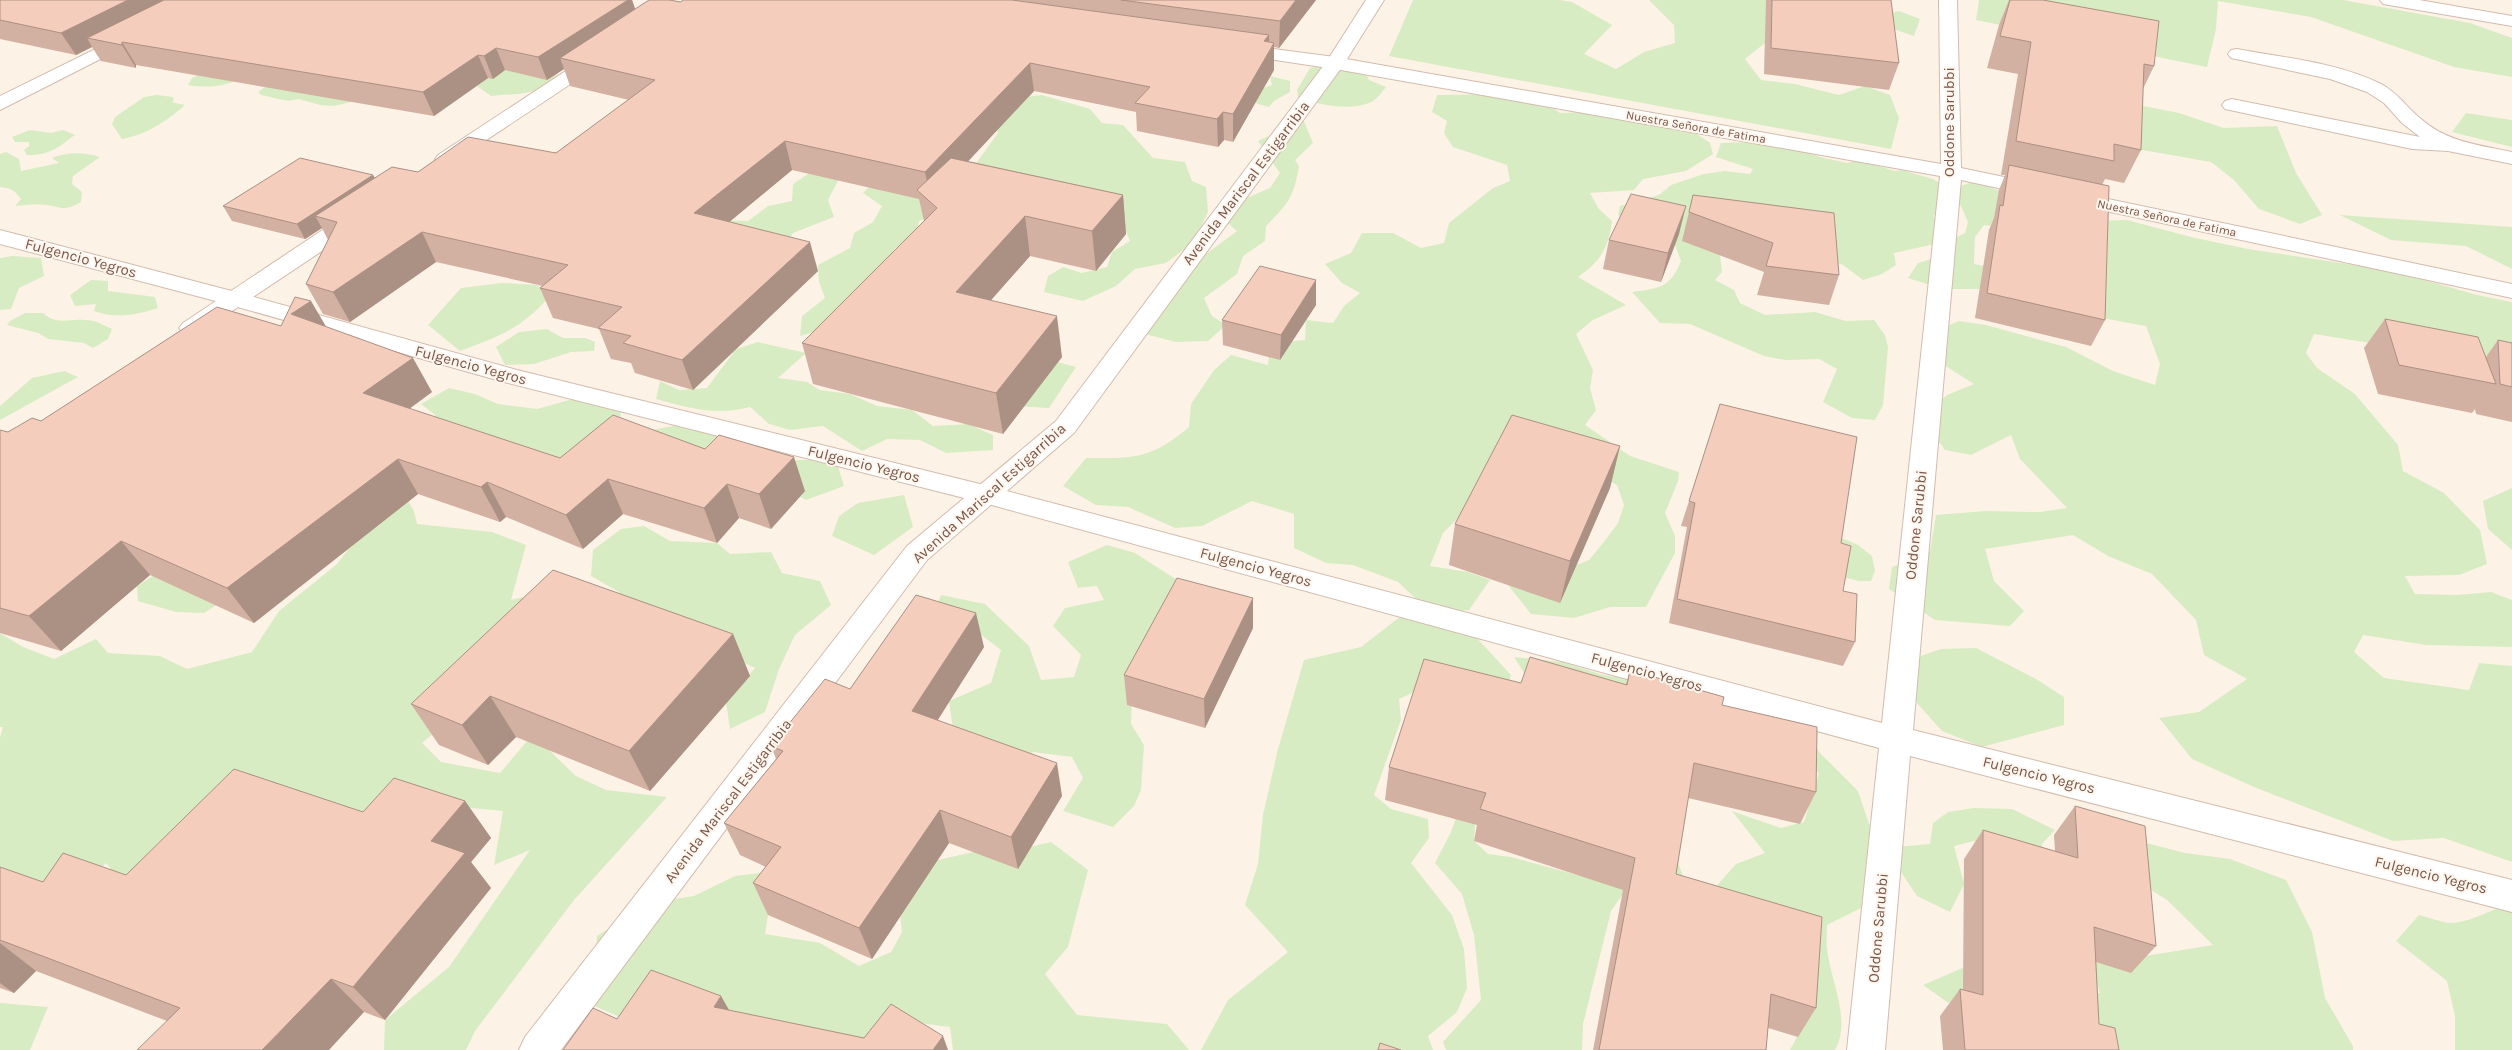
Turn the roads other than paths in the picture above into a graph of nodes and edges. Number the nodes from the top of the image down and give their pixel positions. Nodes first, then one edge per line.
1 (1375, 0) edge
2 (1948, 0) edge
3 (2389, 0) edge
4 (2512, 21) edge
5 (150, 27) edge
6 (620, 44) edge
7 (1217, 47) edge
8 (2237, 54) dead end
9 (1335, 63) junction
10 (0, 104) edge
11 (2232, 105) dead end
12 (2448, 145) junction
13 (2512, 158) edge
14 (432, 168) edge
15 (1951, 172) junction
16 (374, 206) edge
17 (0, 236) edge
18 (2512, 292) edge
19 (235, 299) junction
20 (170, 342) edge
21 (988, 495) junction
22 (1896, 738) junction
23 (2512, 896) edge
24 (538, 1050) edge
25 (1866, 1050) edge

1 - 9 street, Avenida Mariscal Estigarribia
2 - 15 street, Oddone Sarubbi
3 - 4 street
5 - 10 street
6 - 14 street
7 - 9 street, Nuestra Señora de Fatima
8 - 12 street
9 - 15 street, Nuestra Señora de Fatima
9 - 21 street, Avenida Mariscal Estigarribia
11 - 12 street
12 - 13 street
15 - 18 street, Nuestra Señora de Fatima
15 - 22 street, Oddone Sarubbi
16 - 19 street
17 - 19 street, Fulgencio Yegros
19 - 20 street
19 - 21 street, Fulgencio Yegros
21 - 22 street, Fulgencio Yegros
21 - 24 street, Avenida Mariscal Estigarribia
22 - 23 street, Fulgencio Yegros
22 - 25 street, Oddone Sarubbi

